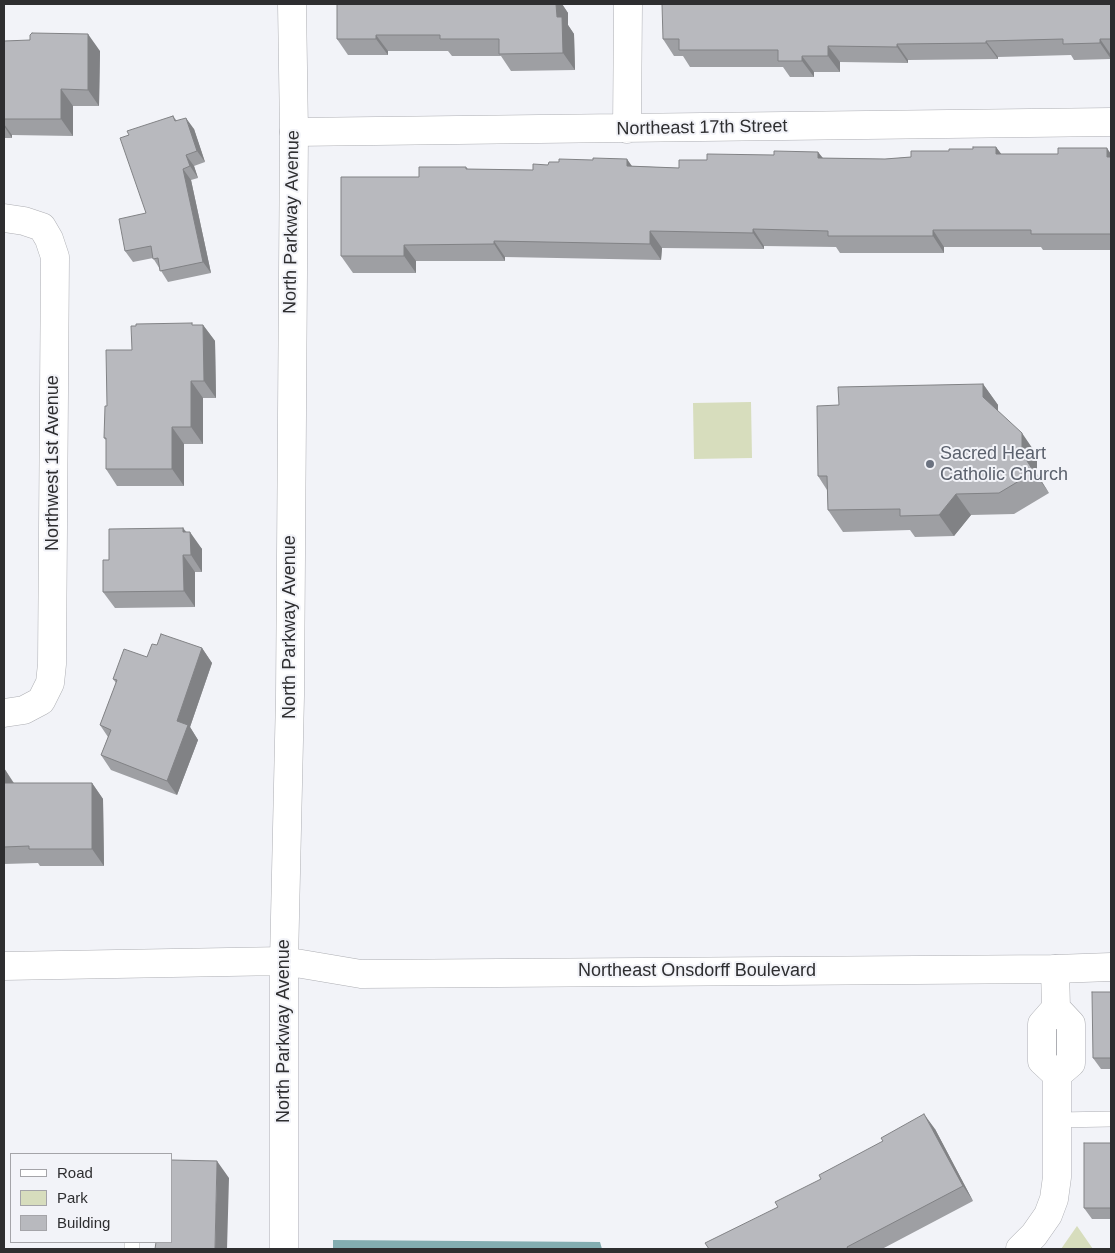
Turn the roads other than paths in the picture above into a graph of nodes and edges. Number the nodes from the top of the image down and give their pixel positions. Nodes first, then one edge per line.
1 (292, 4) edge
2 (628, 4) edge
3 (1111, 122) edge
4 (626, 129) junction
5 (294, 132) junction
6 (4, 218) edge
7 (4, 713) edge
8 (284, 961) junction
9 (4, 966) edge
10 (1111, 967) edge
11 (1055, 969) junction
12 (1111, 1119) edge
13 (1058, 1120) junction
14 (284, 1249) edge
15 (1020, 1249) edge

1 - 5 street, North Parkway Avenue
2 - 4 street
3 - 4 street, Northeast 17th Street
4 - 5 street, Northeast 17th Street
5 - 8 street, North Parkway Avenue
6 - 7 street, Northwest 1st Avenue
8 - 9 street, Northeast Onsdorff Boulevard
8 - 11 street, Northeast Onsdorff Boulevard
8 - 14 street, North Parkway Avenue
10 - 11 street, Northeast Onsdorff Boulevard
11 - 13 street
12 - 13 lane
13 - 15 street

